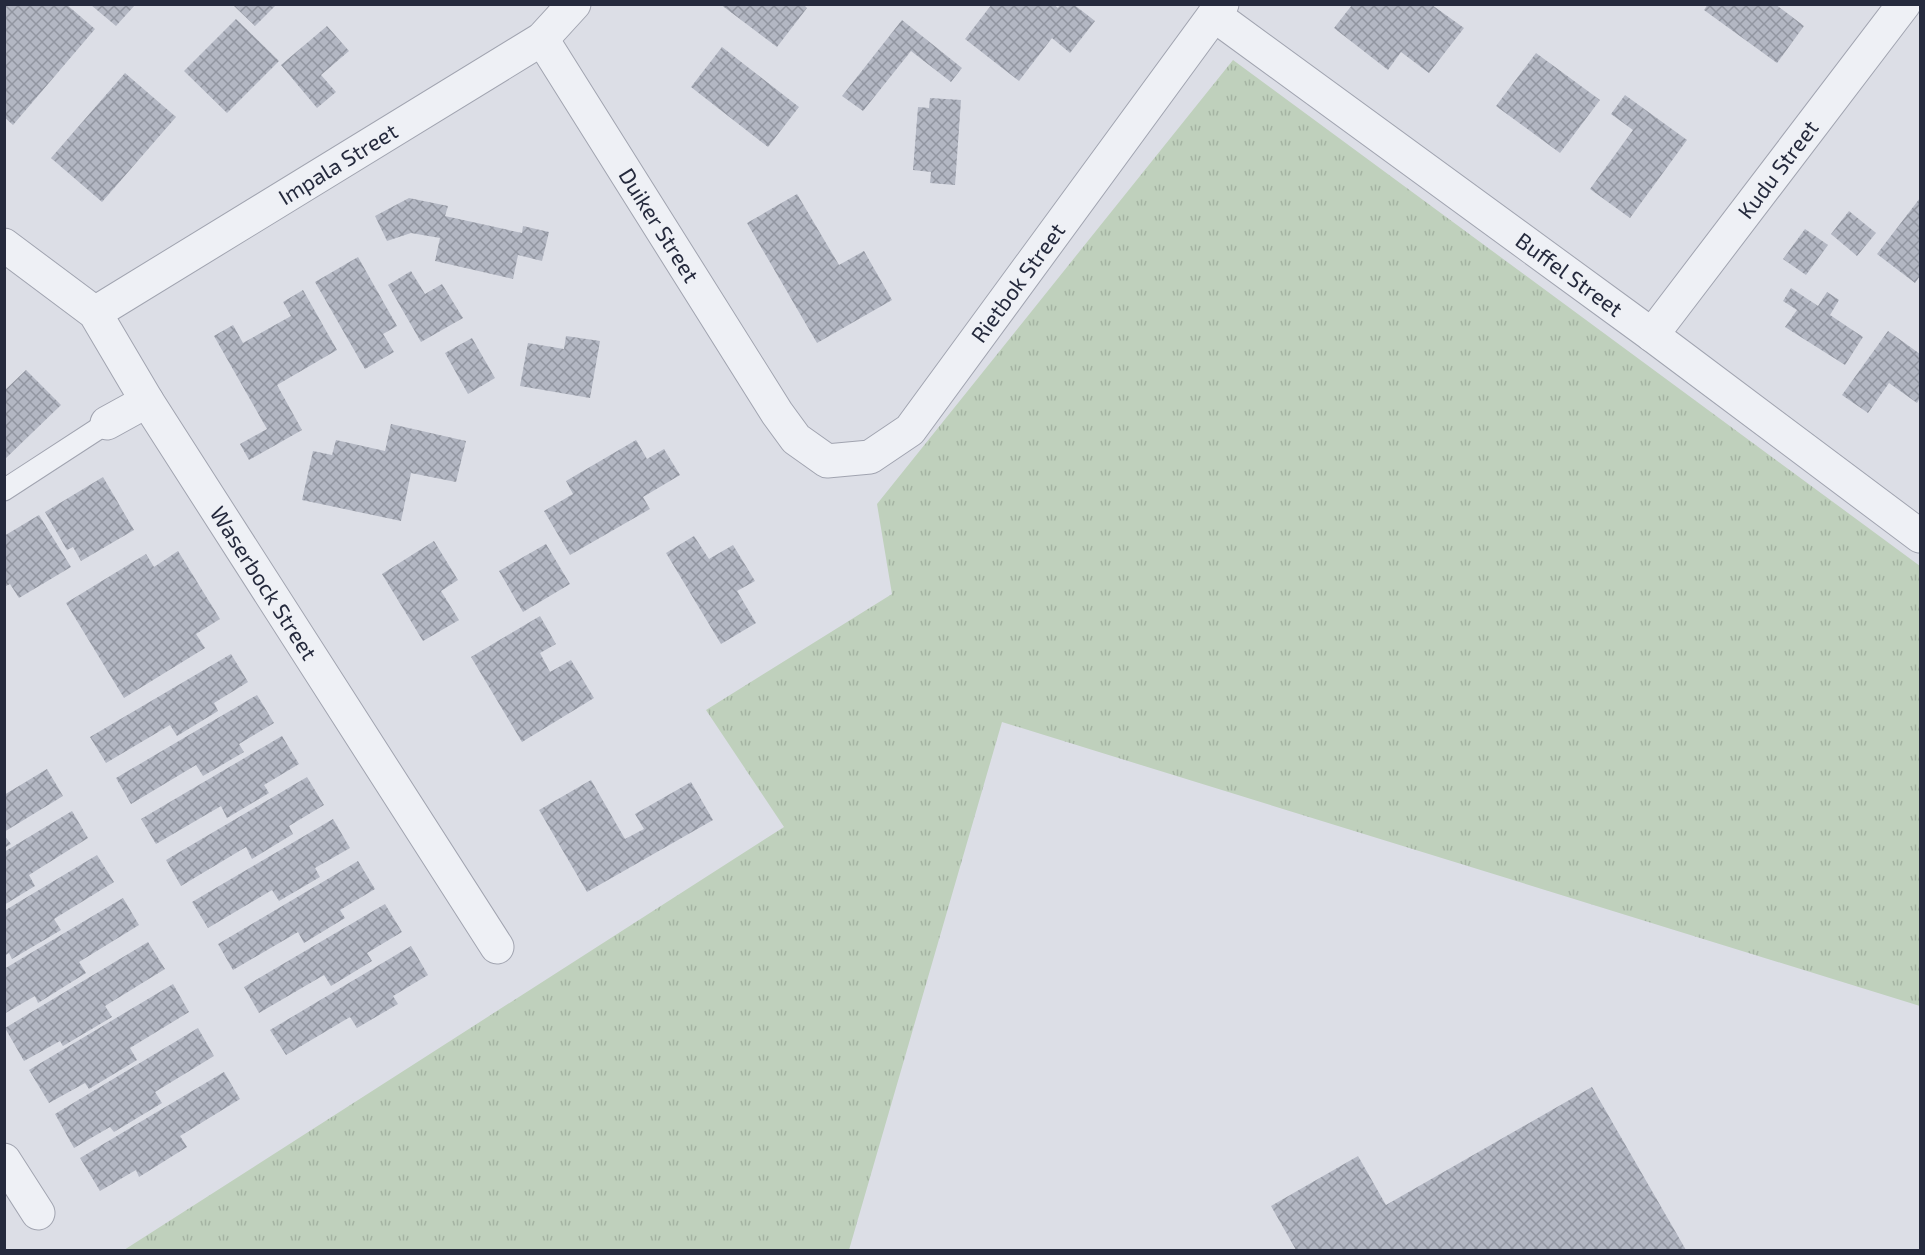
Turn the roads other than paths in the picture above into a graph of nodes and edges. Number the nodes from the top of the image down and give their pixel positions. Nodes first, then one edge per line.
1 (574, 4) edge
2 (1904, 4) edge
3 (1218, 10) edge
4 (542, 39) junction
5 (4, 244) edge
6 (95, 313) junction
7 (1652, 335) junction
8 (147, 401) junction
9 (777, 413) joint
10 (107, 423) joint
11 (4, 490) edge
12 (1920, 536) edge
13 (497, 947) dead end
14 (4, 1160) edge
15 (38, 1213) dead end

1 - 4 street, Impala Street
2 - 7 street, Kudu Street
3 - 7 street, Buffel Street
3 - 9 street, Rietbok Street
4 - 6 street, Impala Street
4 - 9 street, Duiker Street
5 - 6 street, Waserbock Street
6 - 8 street, Waserbock Street
7 - 12 street, Buffel Street
8 - 10 street
8 - 13 street, Waserbock Street
10 - 11 lane
14 - 15 street

